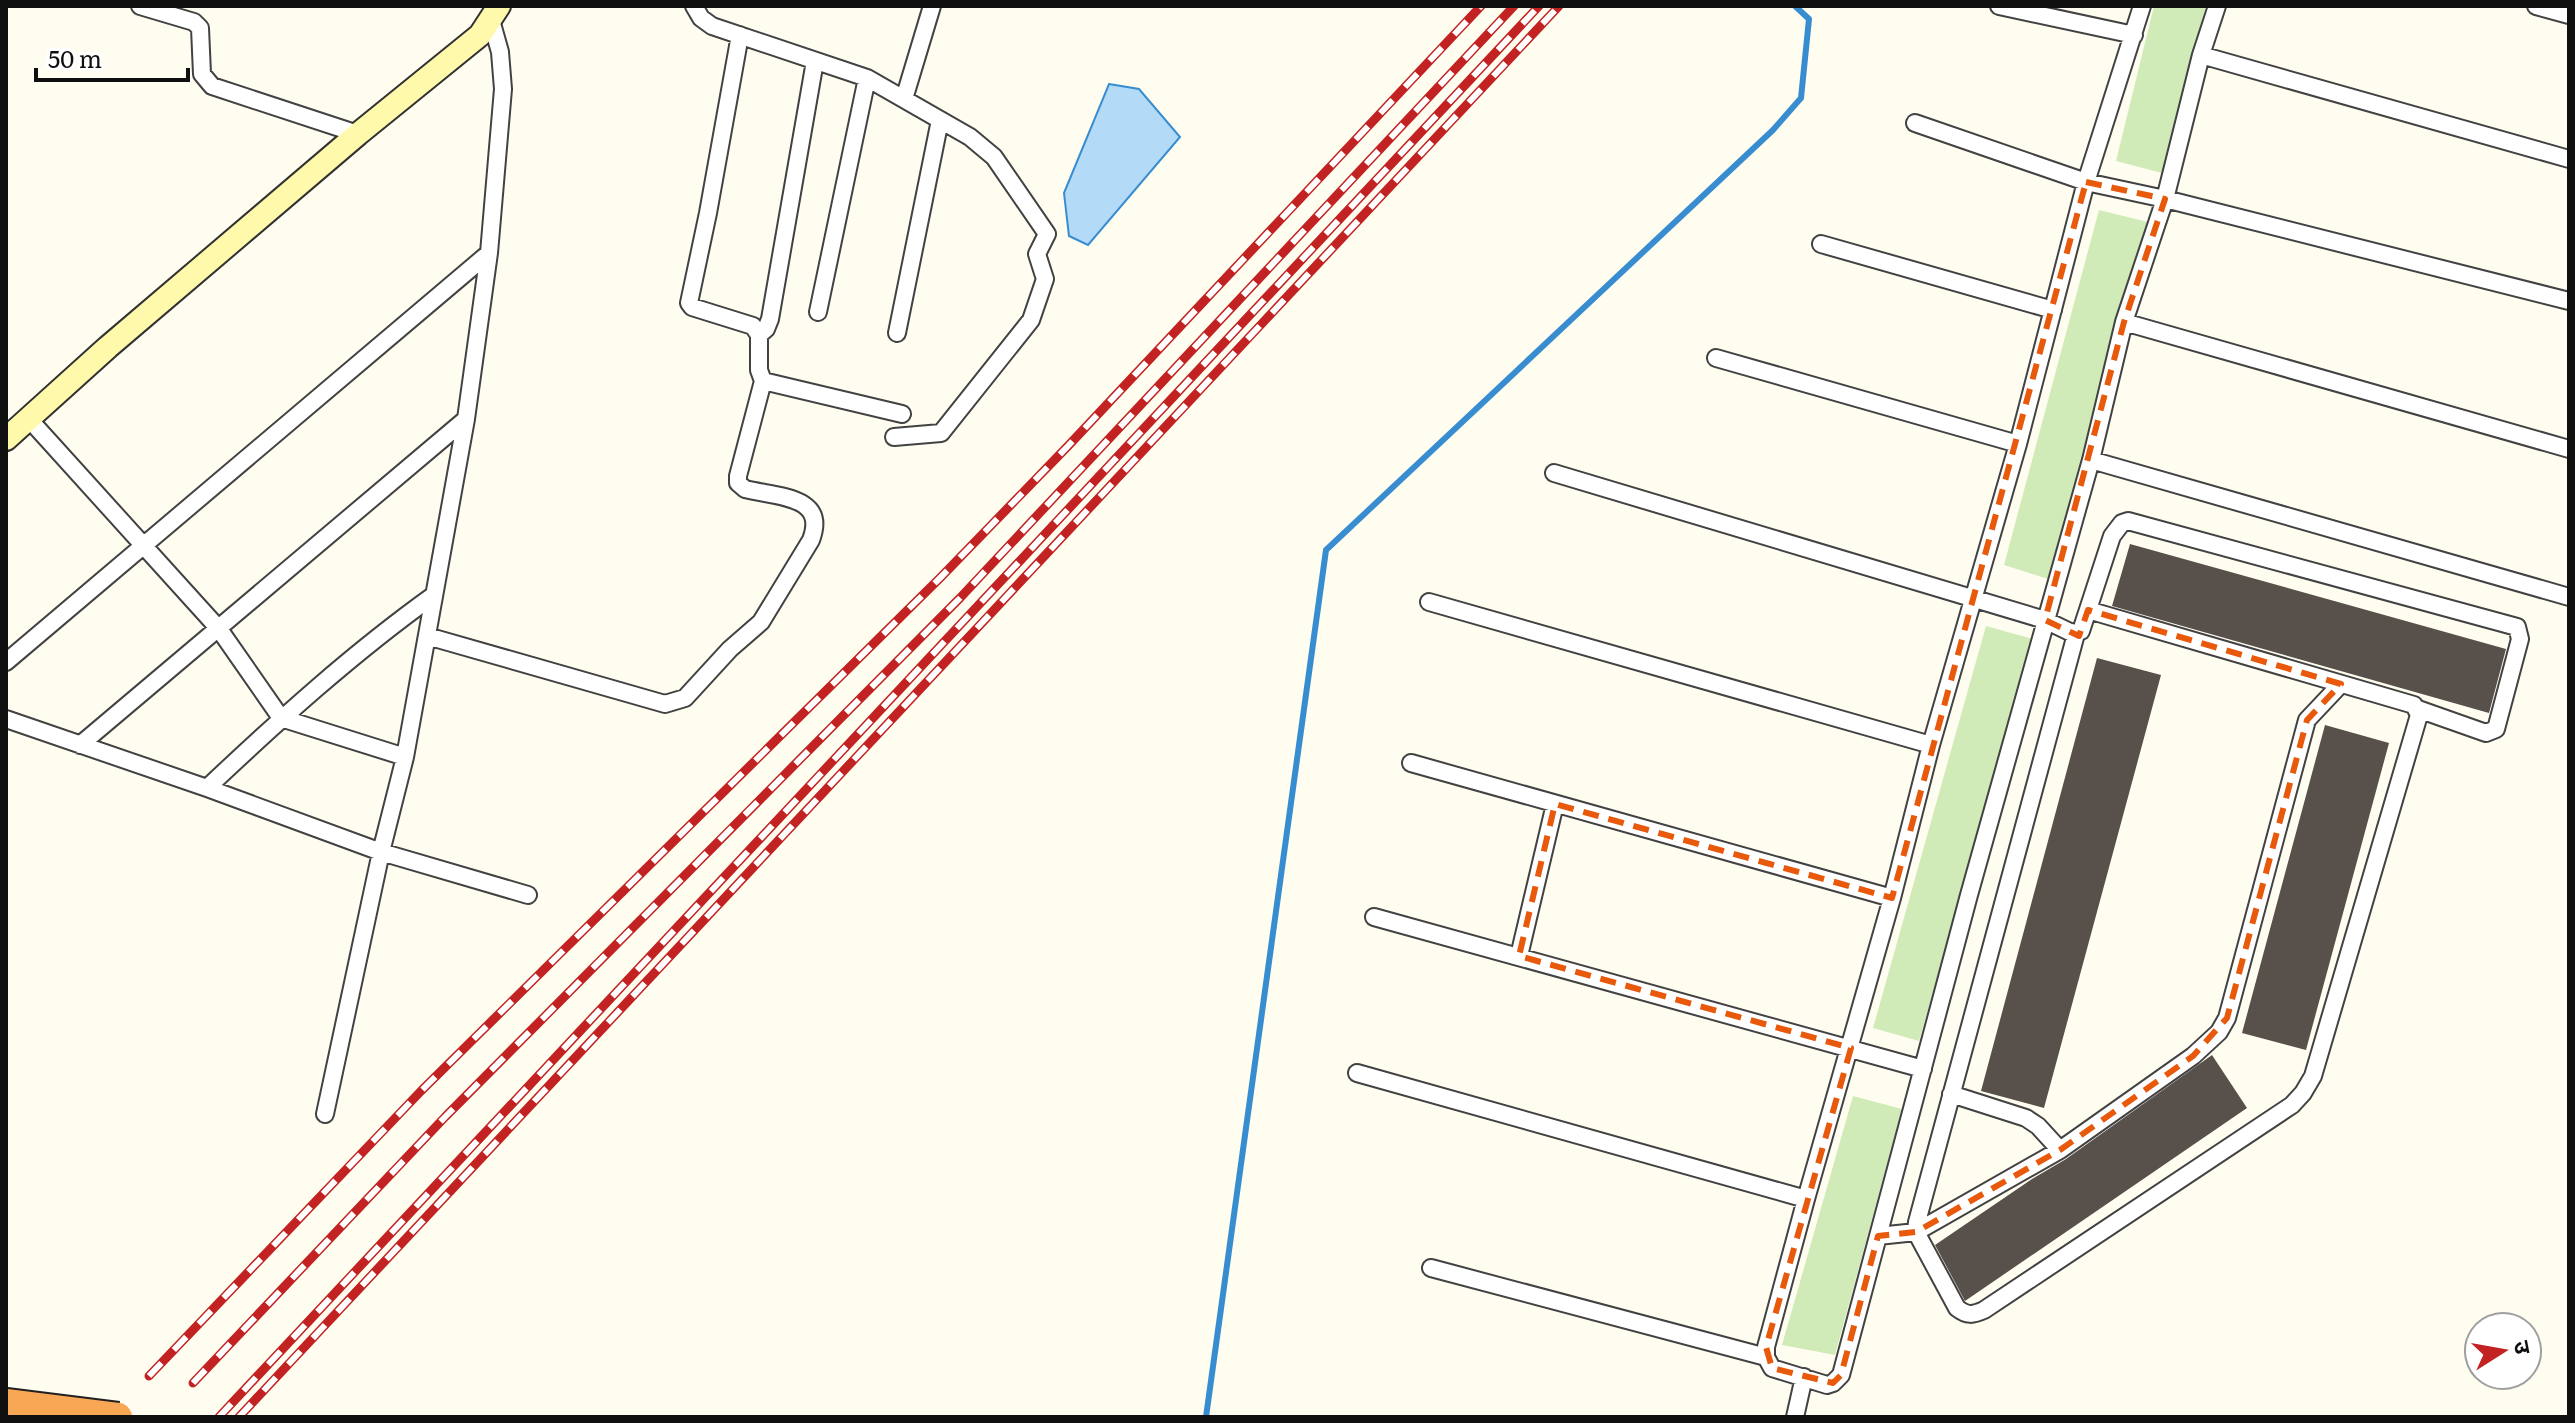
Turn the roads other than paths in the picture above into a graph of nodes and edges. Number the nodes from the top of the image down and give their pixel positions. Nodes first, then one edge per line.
1 (140, 6) edge
2 (694, 6) edge
3 (932, 6) edge
4 (1999, 6) edge
5 (2142, 6) edge
6 (2217, 6) edge
7 (2536, 6) edge
8 (495, 13) edge
9 (2569, 15) edge
10 (740, 35) junction
11 (2134, 35) junction
12 (2201, 55) junction
13 (815, 61) junction
14 (867, 78) junction
15 (904, 99) junction
16 (940, 120) junction
17 (1915, 123) dead end
18 (358, 134) junction
19 (2569, 159) edge
20 (2086, 182) junction
21 (2165, 199) junction
22 (1821, 244) dead end
23 (489, 253) junction
24 (2569, 301) edge
25 (2053, 310) junction
26 (818, 312) dead end
27 (2124, 322) junction
28 (897, 333) dead end
29 (759, 335) junction
30 (1716, 358) dead end
31 (763, 381) junction
32 (902, 414) dead end
33 (29, 419) junction
34 (466, 419) junction
35 (894, 437) dead end
36 (6, 439) edge
37 (2018, 444) junction
38 (2569, 449) edge
39 (2091, 460) junction
40 (1554, 473) dead end
41 (144, 544) junction
42 (434, 595) junction
43 (2569, 597) edge
44 (1974, 599) junction
45 (1429, 602) dead end
46 (2088, 610) junction
47 (2045, 620) junction
48 (219, 629) junction
49 (2076, 634) junction
50 (427, 636) junction
51 (6, 662) edge
52 (2341, 684) junction
53 (2418, 709) junction
54 (281, 718) junction
55 (6, 719) edge
56 (80, 745) junction
57 (1931, 745) junction
58 (405, 757) junction
59 (1411, 763) dead end
60 (207, 788) junction
61 (1555, 804) junction
62 (381, 852) junction
63 (528, 895) dead end
64 (1892, 898) junction
65 (1374, 917) dead end
66 (1519, 956) junction
67 (1851, 1048) junction
68 (1923, 1069) junction
69 (1357, 1073) dead end
70 (1951, 1094) junction
71 (325, 1114) dead end
72 (2060, 1150) junction
73 (1806, 1199) junction
74 (1916, 1232) junction
75 (1878, 1236) junction
76 (1431, 1268) dead end
77 (1766, 1357) junction
78 (1804, 1377) junction
79 (6, 1403) edge
80 (118, 1417) edge
81 (1795, 1417) edge

1 - 18 street
2 - 10 street
3 - 15 street
4 - 11 street
5 - 11 street
6 - 12 street
7 - 9 street
8 - 18 street
8 - 23 street
10 - 13 street
10 - 29 street
11 - 20 street
12 - 19 street
12 - 21 street
13 - 14 street
13 - 29 street
14 - 15 street
14 - 26 street
15 - 16 street
16 - 28 street
16 - 35 street
17 - 20 street
18 - 33 street
20 - 21 street
20 - 25 street
21 - 24 street
21 - 27 street
22 - 25 street
23 - 34 street
23 - 41 street
25 - 37 street
27 - 38 street
27 - 39 street
29 - 31 street
30 - 37 street
31 - 32 street
31 - 50 street
33 - 36 street
33 - 41 street
34 - 42 street
34 - 48 street
37 - 44 street
39 - 43 street
39 - 47 street
40 - 44 street
41 - 48 street
41 - 51 street
42 - 50 street
42 - 54 street
44 - 47 street
44 - 57 street
45 - 57 street
46 - 49 street
46 - 52 street
46 - 53 street
47 - 49 street
47 - 68 street
48 - 54 street
48 - 56 street
49 - 70 street
50 - 58 street
52 - 53 street
52 - 72 street
53 - 74 street
54 - 58 street
54 - 60 street
55 - 56 street
56 - 60 street
57 - 64 street
58 - 62 street
59 - 61 street
60 - 62 street
61 - 64 street
61 - 66 street
62 - 63 street
62 - 71 street
64 - 67 street
65 - 66 street
66 - 67 street
67 - 68 street
67 - 73 street
68 - 75 street
69 - 73 street
70 - 72 street
70 - 74 street
72 - 74 street
73 - 77 street
74 - 75 street
75 - 78 street
76 - 77 street
77 - 78 street
78 - 81 street
79 - 80 highway, bridge

